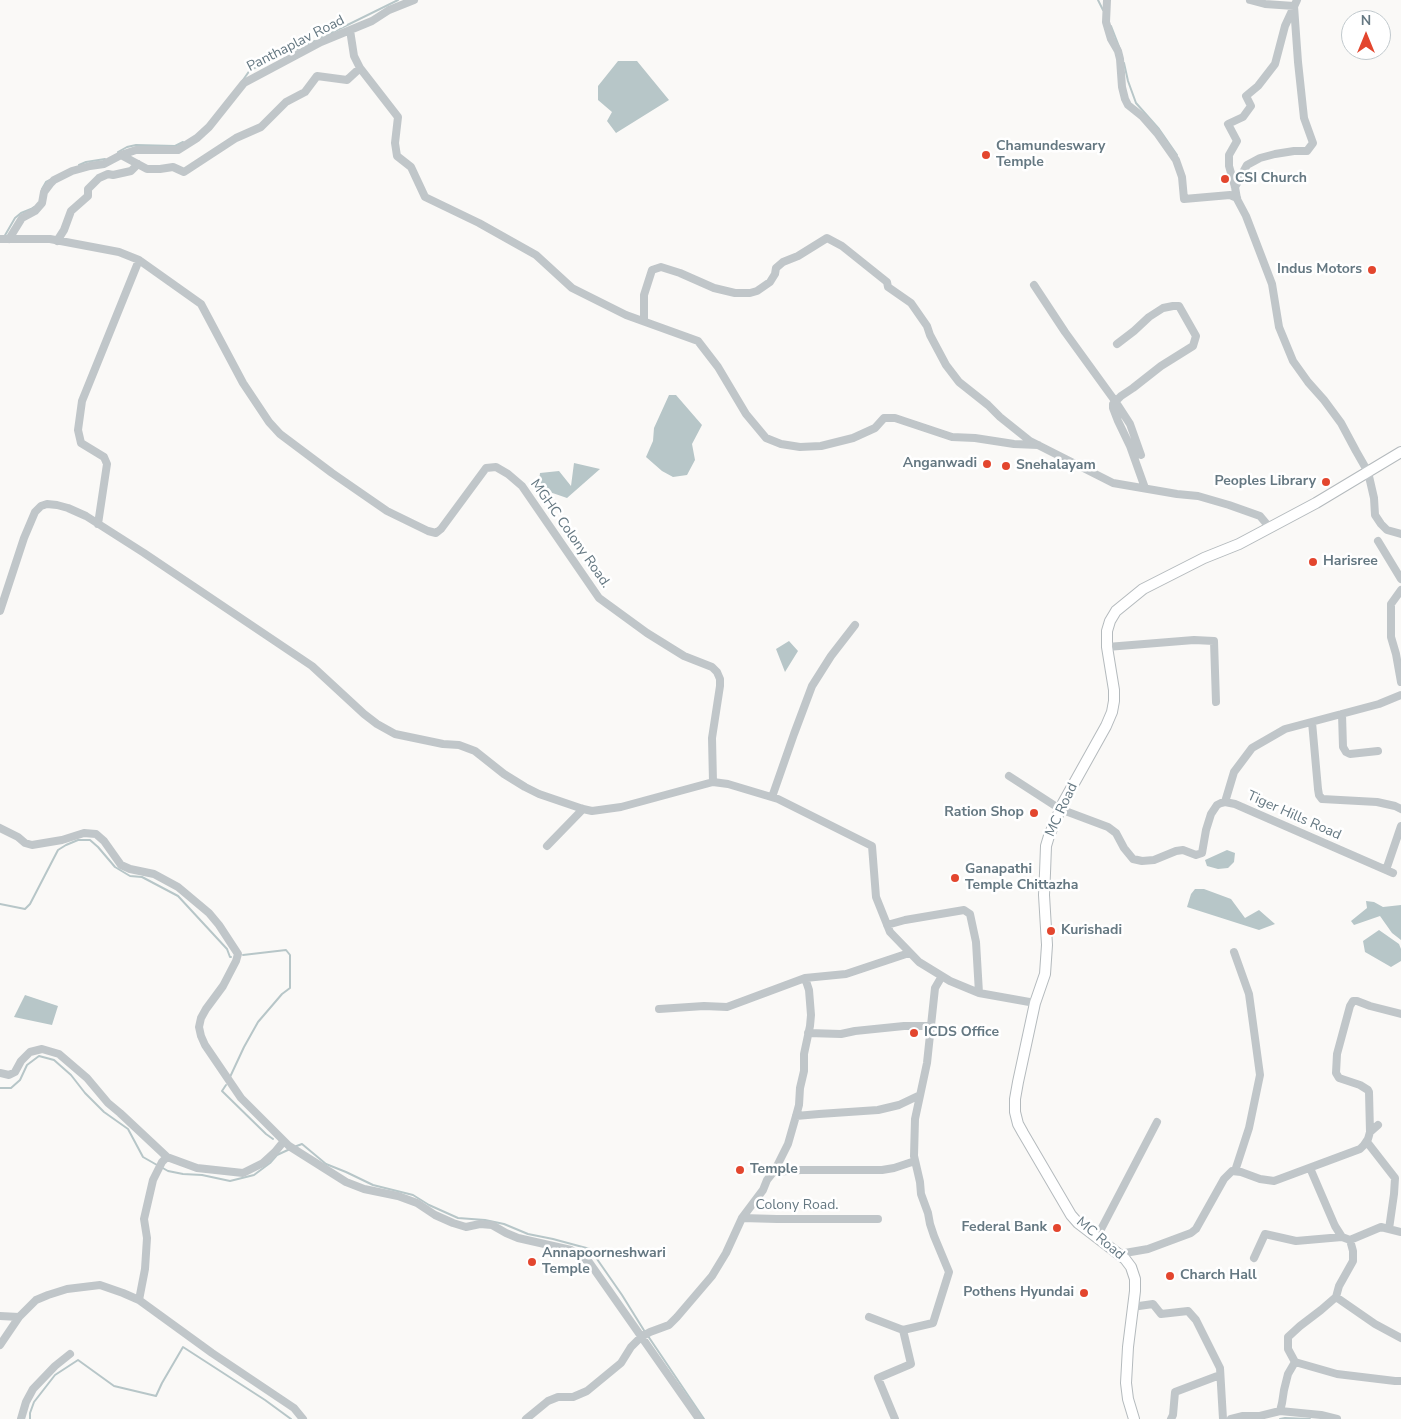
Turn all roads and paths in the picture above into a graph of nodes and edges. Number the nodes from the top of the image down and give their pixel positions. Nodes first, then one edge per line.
1 (414, 0) edge
2 (1106, 0) edge
3 (1250, 0) edge
4 (1296, 3) edge
5 (350, 30) junction
6 (360, 68) junction
7 (121, 155) junction
8 (138, 164) junction
9 (1235, 187) junction
10 (1236, 198) junction
11 (4, 239) edge
12 (57, 241) junction
13 (139, 260) junction
14 (1034, 286) dead end
15 (644, 321) junction
16 (1117, 344) dead end
17 (1115, 401) junction
18 (1038, 445) junction
19 (1401, 452) edge
20 (1141, 455) dead end
21 (1368, 472) junction
22 (1144, 488) junction
23 (98, 524) junction
24 (1270, 528) junction
25 (1401, 534) edge
26 (1378, 541) dead end
27 (1401, 578) edge
28 (1401, 590) edge
29 (0, 611) edge
30 (855, 625) dead end
31 (1107, 647) junction
32 (1401, 682) edge
33 (1401, 695) edge
34 (1216, 702) dead end
35 (1342, 714) junction
36 (1312, 722) junction
37 (1378, 751) dead end
38 (1009, 776) dead end
39 (713, 782) junction
40 (772, 797) junction
41 (1226, 802) junction
42 (1060, 809) junction
43 (1401, 809) edge
44 (583, 810) junction
45 (1401, 826) edge
46 (0, 828) edge
47 (547, 846) dead end
48 (887, 925) junction
49 (1234, 952) dead end
50 (910, 953) junction
51 (942, 976) junction
52 (805, 978) junction
53 (979, 993) junction
54 (1035, 1003) junction
55 (659, 1009) dead end
56 (1401, 1014) edge
57 (930, 1026) junction
58 (808, 1033) junction
59 (0, 1073) edge
60 (920, 1095) junction
61 (796, 1116) junction
62 (1157, 1122) dead end
63 (1378, 1125) dead end
64 (1370, 1132) junction
65 (1367, 1142) junction
66 (286, 1143) junction
67 (165, 1160) junction
68 (914, 1160) junction
69 (1310, 1168) junction
70 (1234, 1171) junction
71 (773, 1172) junction
72 (742, 1218) junction
73 (878, 1219) dead end
74 (1389, 1229) junction
75 (1401, 1232) edge
76 (1097, 1237) junction
77 (1342, 1237) junction
78 (1350, 1240) junction
79 (1119, 1254) junction
80 (1254, 1258) dead end
81 (1336, 1297) junction
82 (138, 1300) junction
83 (1132, 1307) junction
84 (0, 1316) edge
85 (869, 1316) dead end
86 (19, 1317) junction
87 (903, 1330) junction
88 (645, 1335) junction
89 (1401, 1338) edge
90 (0, 1345) edge
91 (70, 1354) dead end
92 (1296, 1362) junction
93 (1220, 1375) junction
94 (1401, 1381) edge
95 (1280, 1411) junction
96 (21, 1419) edge
97 (303, 1419) edge
98 (526, 1419) edge
99 (699, 1419) edge
100 (895, 1419) edge
101 (1134, 1419) edge
102 (1171, 1419) edge
103 (1223, 1419) edge
104 (1232, 1419) edge
105 (1337, 1419) edge

1 - 5 street, Panthaplav Road
2 - 10 street
3 - 4 street
4 - 9 street
4 - 9 street
5 - 6 street
5 - 7 street, Panthaplav Road
6 - 8 street
6 - 15 street
7 - 8 street
7 - 11 street, Panthaplav Road
8 - 12 street
9 - 10 street
10 - 21 street
11 - 12 street, MGHC Colony Road.
12 - 13 street, MGHC Colony Road.
13 - 23 street
13 - 39 street, MGHC Colony Road.
14 - 17 street
15 - 18 street
15 - 18 street
16 - 17 street
17 - 20 street
17 - 22 street
18 - 22 street
19 - 21 main road, MC Road
21 - 24 main road, MC Road
21 - 25 street
22 - 24 street
23 - 29 street
23 - 44 street
24 - 31 main road, MC Road
26 - 27 street
28 - 32 street
30 - 40 street
31 - 34 street
31 - 42 main road, MC Road
33 - 35 street
35 - 36 street
35 - 37 street
36 - 41 street
36 - 43 street
38 - 42 street
39 - 40 street
39 - 44 street
40 - 48 street
41 - 42 street, Tiger Hills Road
41 - 45 street, Tiger Hills Road
42 - 54 main road, MC Road
44 - 47 street
46 - 66 street
48 - 50 street
48 - 53 street
49 - 70 street
50 - 51 street
50 - 52 street
51 - 53 street
51 - 57 street
52 - 55 street
52 - 58 street, Colony Road.
53 - 54 street
54 - 76 main road, MC Road
56 - 64 street
57 - 58 street
57 - 60 street
58 - 61 street, Colony Road.
59 - 67 street
60 - 61 street
60 - 68 street
61 - 71 street, Colony Road.
62 - 76 street
63 - 64 street
64 - 65 street
65 - 69 street
65 - 74 street
66 - 67 street
66 - 88 street
67 - 82 street
68 - 71 street
68 - 87 street
69 - 70 street
69 - 77 street
70 - 79 street
71 - 72 street, Colony Road.
72 - 73 street, Colony Road.
72 - 88 street
74 - 75 street
74 - 78 street
76 - 79 main road, MC Road
77 - 78 street
77 - 80 street
78 - 81 street
79 - 83 main road, MC Road
81 - 89 street
81 - 92 street
82 - 86 street
82 - 97 street
83 - 93 street
83 - 101 main road, MC Road
84 - 86 street
85 - 87 street
86 - 90 street
87 - 100 street
88 - 98 street
88 - 99 street
91 - 96 street
92 - 94 street
92 - 95 street
93 - 102 street
93 - 103 street
95 - 104 street
95 - 105 street

